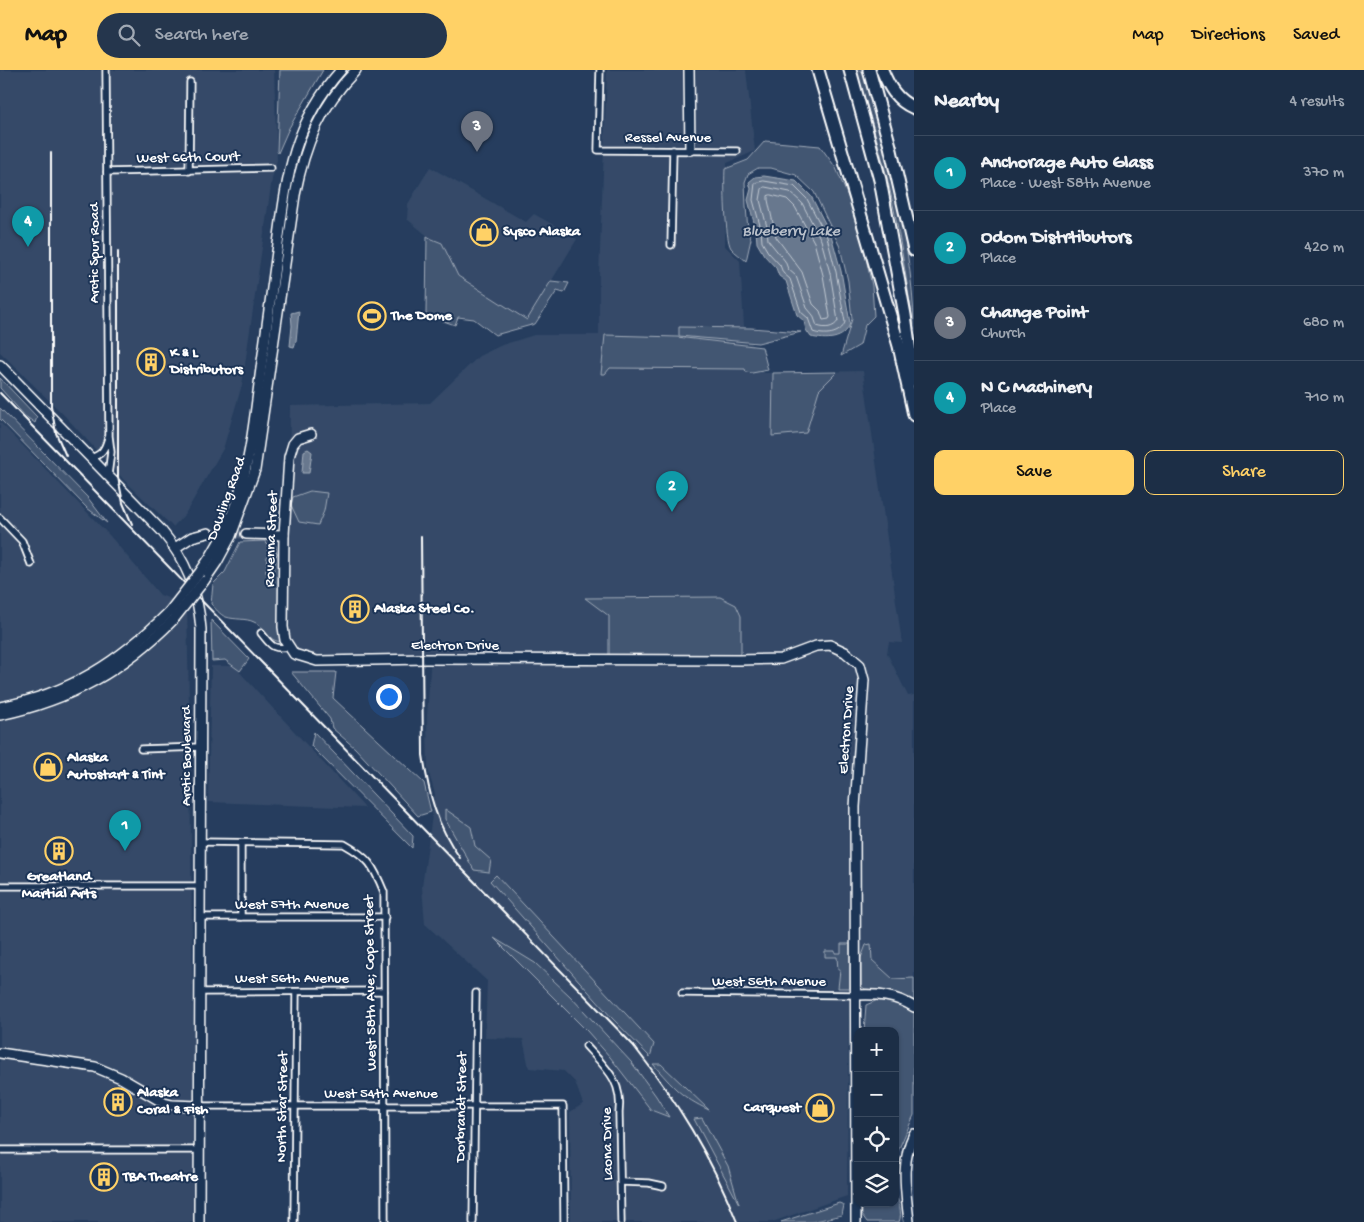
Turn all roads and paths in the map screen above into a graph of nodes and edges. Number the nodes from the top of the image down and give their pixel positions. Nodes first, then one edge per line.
1 (106, 70) edge
2 (341, 70) edge
3 (356, 70) edge
4 (600, 70) edge
5 (689, 70) edge
6 (818, 70) edge
7 (850, 70) edge
8 (869, 70) edge
9 (882, 70) edge
10 (190, 82) dead end
11 (914, 108) edge
12 (673, 150) junction
13 (690, 150) junction
14 (737, 150) dead end
15 (271, 168) dead end
16 (189, 171) junction
17 (107, 172) junction
18 (671, 245) dead end
19 (914, 250) edge
20 (0, 365) edge
21 (914, 380) edge
22 (914, 415) edge
23 (311, 434) dead end
24 (109, 436) junction
25 (90, 458) junction
26 (108, 475) junction
27 (0, 518) edge
28 (208, 533) tunnel mouth
29 (246, 534) tunnel mouth
30 (284, 535) junction
31 (175, 548) junction
32 (31, 564) dead end
33 (172, 615) junction
34 (261, 633) dead end
35 (292, 651) junction
36 (0, 707) edge
37 (0, 716) edge
38 (200, 747) junction
39 (141, 749) dead end
40 (201, 842) junction
41 (241, 842) junction
42 (0, 886) edge
43 (200, 886) junction
44 (200, 917) junction
45 (241, 917) junction
46 (385, 917) junction
47 (384, 991) junction
48 (200, 992) junction
49 (296, 992) junction
50 (476, 993) dead end
51 (682, 993) dead end
52 (856, 995) junction
53 (914, 1007) edge
54 (586, 1046) dead end
55 (0, 1053) edge
56 (199, 1106) junction
57 (296, 1107) junction
58 (385, 1107) junction
59 (474, 1107) junction
60 (914, 1134) edge
61 (0, 1150) edge
62 (199, 1150) junction
63 (621, 1182) junction
64 (663, 1186) dead end
65 (199, 1222) edge
66 (294, 1222) edge
67 (384, 1222) edge
68 (474, 1222) edge
69 (564, 1222) edge
70 (621, 1222) edge
71 (856, 1222) edge
72 (909, 1222) edge

1 - 17 street, Arctic Spur Road
2 - 33 main road, Dowling Road, bridge
3 - 33 main road, Dowling Road, bridge
4 - 12 street, Ressel Avenue
5 - 13 main road
6 - 22 highway
7 - 21 highway
8 - 19 highway
9 - 11 highway
10 - 16 street
12 - 13 street, Ressel Avenue
12 - 18 street
13 - 14 street, Ressel Avenue
15 - 16 street, West 66th Court
16 - 17 street, West 66th Court
17 - 24 street, Arctic Spur Road
20 - 25 main road, Arctic Boulevard
23 - 30 main road, Rovenna Street
24 - 25 street
24 - 26 street, Arctic Spur Road
25 - 26 main road, Arctic Boulevard
26 - 31 main road, Arctic Boulevard
27 - 32 street
28 - 31 main road
29 - 30 main road
30 - 35 main road, Rovenna Street
31 - 38 main road, Arctic Boulevard
33 - 36 main road, Dowling Road
33 - 37 main road, Dowling Road
34 - 35 street
35 - 52 main road, Electron Drive
38 - 39 street
38 - 40 main road, Arctic Boulevard
40 - 41 street, West 58th Ave; Cope Street
40 - 43 main road, Arctic Boulevard
41 - 45 street
41 - 46 street, West 58th Ave; Cope Street
42 - 43 street
43 - 44 main road, Arctic Boulevard
44 - 45 street, West 57th Avenue
44 - 48 main road, Arctic Boulevard
45 - 46 street, West 57th Avenue
46 - 47 street, West 58th Ave; Cope Street
47 - 49 street, West 56th Avenue
47 - 58 street, West 58th Ave; Cope Street
48 - 49 street, West 56th Avenue
48 - 56 main road, Arctic Boulevard
49 - 57 street, North Star Street
50 - 59 street, Dorbrandt Street
51 - 52 street, West 56th Avenue
52 - 53 main road
52 - 71 main road, Electron Drive
54 - 63 street, Laona Drive
55 - 56 main road
56 - 57 street, West 54th Avenue
56 - 62 main road, Arctic Boulevard
57 - 58 street, West 54th Avenue
57 - 66 street, North Star Street
58 - 59 street, West 54th Avenue
58 - 67 street, West 58th Ave; Cope Street
59 - 68 street, Dorbrandt Street
59 - 69 street, West 54th Avenue
60 - 72 main road
61 - 62 street
62 - 65 main road, Arctic Boulevard
63 - 64 street
63 - 70 street, Laona Drive

